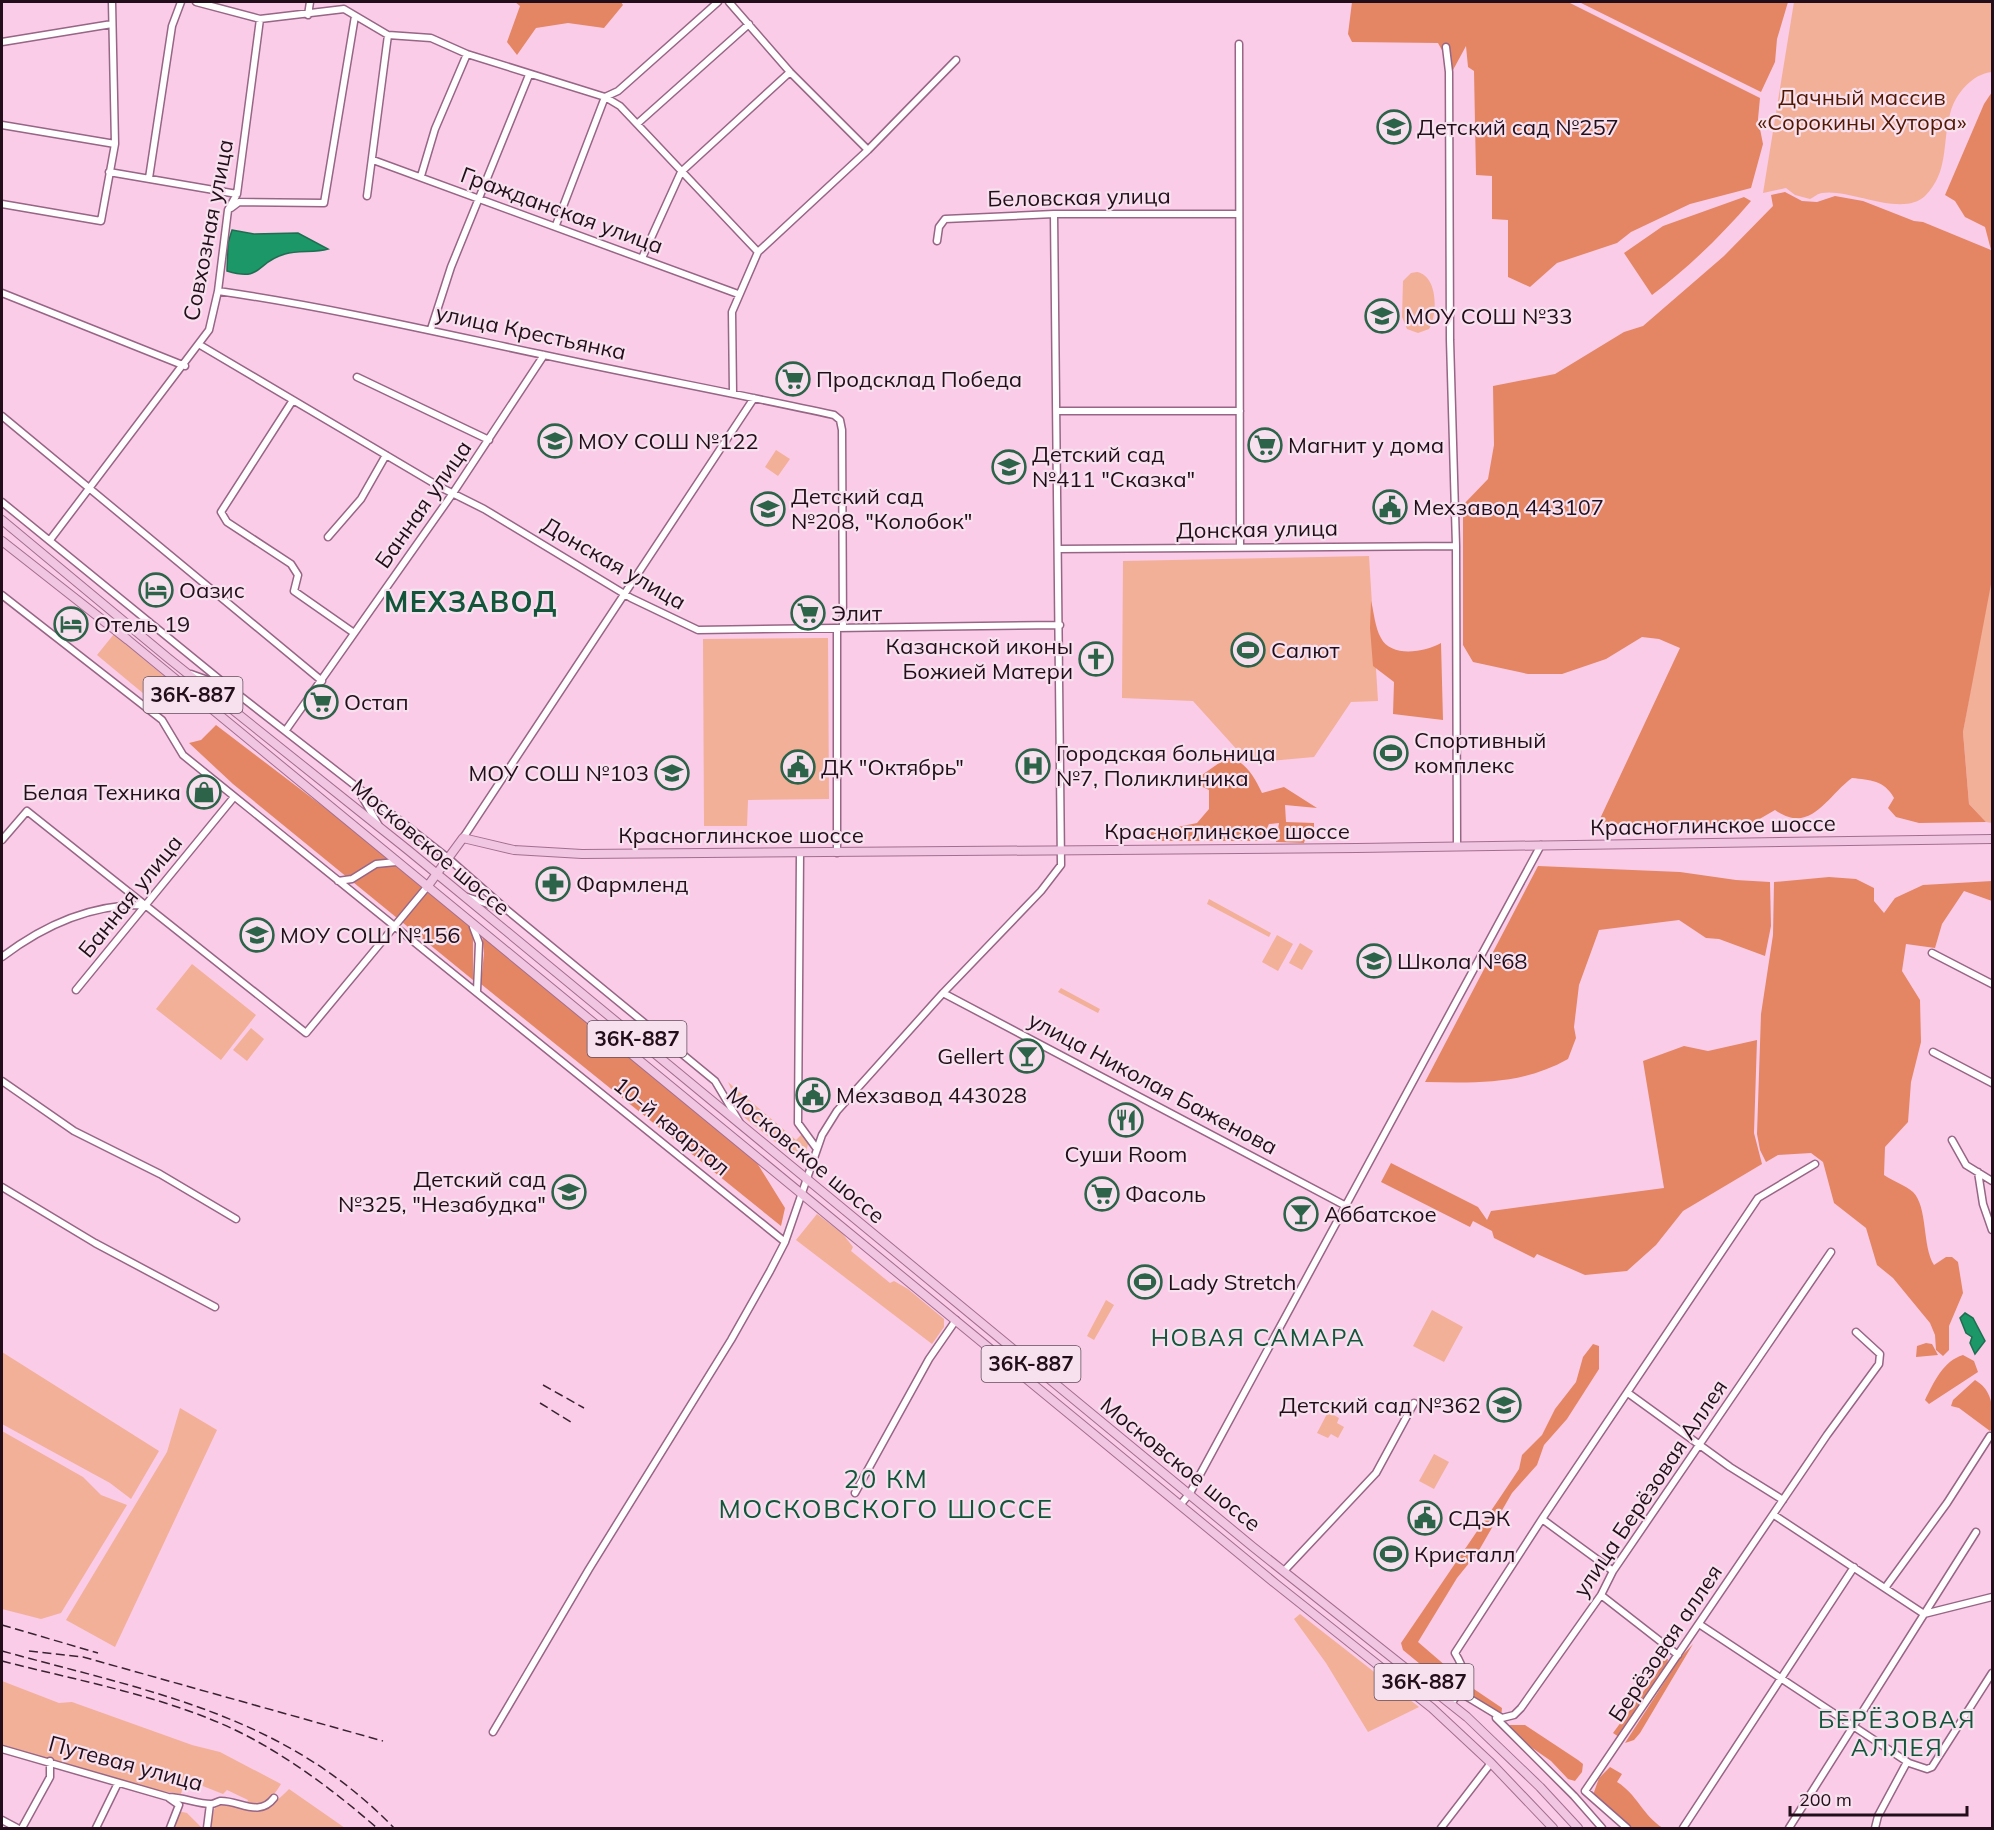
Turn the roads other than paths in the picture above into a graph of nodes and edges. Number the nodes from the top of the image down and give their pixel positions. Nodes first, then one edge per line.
1 (112, 2) edge
2 (181, 2) edge
3 (196, 2) edge
4 (310, 2) edge
5 (718, 2) edge
6 (729, 2) edge
7 (308, 15) junction
8 (355, 16) junction
9 (260, 19) junction
10 (112, 24) junction
11 (749, 24) junction
12 (388, 35) junction
13 (2, 42) edge
14 (1239, 44) dead end
15 (1446, 47) dead end
16 (467, 54) junction
17 (956, 60) dead end
18 (790, 72) junction
19 (529, 75) junction
20 (605, 97) junction
21 (637, 124) junction
22 (2, 125) edge
23 (115, 144) junction
24 (868, 150) junction
25 (373, 160) junction
26 (109, 172) junction
27 (681, 172) junction
28 (421, 176) junction
29 (149, 178) junction
30 (237, 194) junction
31 (367, 196) dead end
32 (479, 199) junction
33 (2, 204) edge
34 (228, 210) junction
35 (1054, 214) junction
36 (1239, 214) junction
37 (556, 225) junction
38 (937, 241) dead end
39 (758, 252) junction
40 (642, 258) junction
41 (218, 291) junction
42 (2, 293) edge
43 (738, 294) junction
44 (432, 329) junction
45 (200, 345) junction
46 (544, 355) junction
47 (184, 366) junction
48 (357, 377) dead end
49 (733, 393) junction
50 (754, 398) junction
51 (293, 400) junction
52 (1057, 411) junction
53 (1240, 411) junction
54 (2, 416) edge
55 (489, 440) junction
56 (386, 455) junction
57 (89, 490) junction
58 (453, 493) junction
59 (2, 502) edge
60 (2, 520) edge
61 (328, 537) dead end
62 (50, 540) junction
63 (2, 542) edge
64 (1240, 546) junction
65 (1456, 546) junction
66 (1058, 549) junction
67 (64, 572) junction
68 (55, 582) junction
69 (78, 584) junction
70 (626, 594) junction
71 (2, 595) edge
72 (71, 595) junction
73 (1060, 625) junction
74 (840, 628) junction
75 (354, 633) junction
76 (189, 674) junction
77 (322, 681) junction
78 (230, 688) junction
79 (286, 730) junction
80 (358, 790) junction
81 (234, 797) junction
82 (380, 827) junction
83 (463, 838) junction
84 (1992, 839) edge
85 (2, 840) edge
86 (1457, 845) junction
87 (1541, 845) junction
88 (1061, 850) junction
89 (837, 853) junction
90 (800, 854) junction
91 (448, 858) junction
92 (396, 862) junction
93 (436, 874) junction
94 (338, 881) junction
95 (427, 887) junction
96 (463, 896) junction
97 (145, 904) junction
98 (507, 910) junction
99 (394, 927) junction
100 (473, 927) junction
101 (1932, 953) dead end
102 (3, 954) edge
103 (1992, 984) edge
104 (76, 990) dead end
105 (477, 992) junction
106 (943, 993) junction
107 (1934, 1052) dead end
108 (2, 1082) edge
109 (1992, 1083) edge
110 (742, 1126) junction
111 (1952, 1140) dead end
112 (817, 1149) junction
113 (1815, 1164) dead end
114 (1978, 1172) junction
115 (807, 1180) junction
116 (1992, 1181) edge
117 (2, 1187) edge
118 (803, 1194) junction
119 (1346, 1206) junction
120 (236, 1219) dead end
121 (1992, 1230) edge
122 (785, 1242) junction
123 (1831, 1252) dead end
124 (215, 1307) dead end
125 (956, 1320) junction
126 (1856, 1332) dead end
127 (1628, 1393) junction
128 (1414, 1403) dead end
129 (1990, 1436) dead end
130 (1700, 1445) junction
131 (855, 1493) dead end
132 (1190, 1493) junction
133 (1783, 1500) junction
134 (1181, 1504) junction
135 (1774, 1515) junction
136 (1542, 1519) junction
137 (1976, 1532) dead end
138 (1854, 1567) junction
139 (1284, 1571) junction
140 (1613, 1571) junction
141 (1885, 1588) junction
142 (1601, 1595) junction
143 (1992, 1597) edge
144 (1924, 1614) junction
145 (1699, 1624) junction
146 (1678, 1655) junction
147 (1992, 1673) edge
148 (1781, 1679) junction
149 (1459, 1692) junction
150 (1441, 1696) junction
151 (1451, 1704) junction
152 (1432, 1708) junction
153 (1487, 1709) junction
154 (1467, 1717) junction
155 (1854, 1728) junction
156 (1455, 1729) junction
157 (493, 1732) dead end
158 (2, 1749) edge
159 (50, 1761) junction
160 (1907, 1762) junction
161 (1491, 1763) junction
162 (118, 1783) junction
163 (1585, 1791) junction
164 (1574, 1796) junction
165 (168, 1797) junction
166 (274, 1798) dead end
167 (210, 1804) junction
168 (2, 1820) edge
169 (20, 1828) edge
170 (96, 1828) edge
171 (170, 1828) edge
172 (207, 1828) edge
173 (1441, 1828) edge
174 (1553, 1828) edge
175 (1578, 1828) edge
176 (1602, 1828) edge
177 (1627, 1828) edge
178 (1683, 1828) edge
179 (1789, 1828) edge
180 (1875, 1828) edge

1 - 10 street
2 - 29 street
3 - 9 street
4 - 7 street
5 - 20 street
6 - 11 street
7 - 8 street
7 - 9 street
8 - 12 street
8 - 34 street
9 - 30 street, Совхозная улица
10 - 13 street
10 - 23 street
11 - 18 street
11 - 21 street
12 - 16 street
12 - 25 street
14 - 36 street
15 - 65 street
16 - 19 street
16 - 28 street
17 - 24 street
18 - 24 street
18 - 27 street
19 - 20 street
19 - 32 street
20 - 21 street
20 - 37 street
21 - 27 street
22 - 23 street
23 - 26 street
24 - 39 street
25 - 28 street, Гражданская улица
25 - 31 street
26 - 29 street
26 - 33 street
27 - 39 street
27 - 40 street
28 - 32 street, Гражданская улица
29 - 30 street
30 - 34 street, Совхозная улица
32 - 37 street, Гражданская улица
32 - 44 street
34 - 41 street, Совхозная улица
35 - 36 street, Беловская улица
35 - 38 street, Беловская улица
35 - 52 street
36 - 53 street
37 - 40 street, Гражданская улица
39 - 43 street
40 - 43 street, Гражданская улица
41 - 44 street, улица Крестьянка
41 - 45 street, Совхозная улица
42 - 47 street
43 - 49 street
44 - 46 street, улица Крестьянка
45 - 47 street, Совхозная улица
45 - 51 street, Донская улица
46 - 49 street, улица Крестьянка
46 - 55 street, Банная улица
47 - 57 street, Совхозная улица
48 - 55 street
49 - 50 street, улица Крестьянка
50 - 70 street
50 - 74 street, улица Крестьянка
51 - 56 street, Донская улица
51 - 75 street
52 - 53 street
52 - 66 street
53 - 64 street
54 - 57 street
55 - 58 street, Банная улица
56 - 58 street, Донская улица
56 - 61 street
57 - 62 street, Совхозная улица
57 - 77 street
58 - 70 street, Донская улица
58 - 75 street, Банная улица
59 - 62 street
60 - 67 main road, Московское шоссе / 36К-887
62 - 78 street
63 - 68 main road, Московское шоссе / 36К-887
64 - 65 street, Донская улица
64 - 66 street, Донская улица
65 - 86 street
66 - 73 street
67 - 68 main road
67 - 69 main road, Московское шоссе / 36К-887
68 - 72 main road, Московское шоссе / 36К-887
69 - 72 main road
69 - 76 main road, Московское шоссе / 36К-887
70 - 74 street, Донская улица
70 - 83 street
71 - 81 street, 10-й квартал
72 - 92 main road, Московское шоссе / 36К-887
73 - 74 street, Донская улица
73 - 88 street
74 - 89 street
75 - 77 street, Банная улица
76 - 78 street
76 - 82 main road, Московское шоссе / 36К-887
77 - 79 street, Банная улица
78 - 79 street
79 - 80 street
80 - 82 street
80 - 91 street
81 - 94 street, 10-й квартал
81 - 97 street, Банная улица
82 - 93 main road, Московское шоссе / 36К-887
83 - 90 main road, Красноглинское шоссе
83 - 91 main road
84 - 87 main road, Красноглинское шоссе
85 - 97 street
86 - 87 main road, Красноглинское шоссе
86 - 88 main road, Красноглинское шоссе
87 - 119 street
88 - 89 main road, Красноглинское шоссе
88 - 106 street
89 - 90 main road, Красноглинское шоссе
90 - 112 street
91 - 93 main road
91 - 98 street
92 - 94 street
92 - 95 main road, Московское шоссе / 36К-887
93 - 95 main road
93 - 96 main road, Московское шоссе / 36К-887
94 - 99 street, 10-й квартал
95 - 99 street
95 - 100 main road, Московское шоссе / 36К-887
96 - 98 street
96 - 110 main road, Московское шоссе / 36К-887
97 - 99 street
97 - 102 street
97 - 104 street, Банная улица
98 - 110 street
99 - 105 street, 10-й квартал
100 - 105 street
100 - 118 main road, Московское шоссе / 36К-887
101 - 103 street
105 - 122 street, 10-й квартал
106 - 112 street
106 - 119 street, улица Николая Баженова
107 - 109 street
108 - 120 street
110 - 115 main road, Московское шоссе / 36К-887
111 - 114 street
112 - 115 street
113 - 127 street
114 - 116 street
114 - 121 street
115 - 118 street
115 - 132 main road, Московское шоссе / 36К-887
117 - 124 street
118 - 122 street
118 - 125 main road, Московское шоссе / 36К-887
119 - 132 street
122 - 157 street
123 - 130 street, улица Берёзовая Аллея
125 - 131 street
125 - 134 main road, Московское шоссе / 36К-887
126 - 133 street, Берёзовая аллея
127 - 130 street
127 - 136 street
128 - 139 street
129 - 141 street
130 - 133 street
130 - 140 street, улица Берёзовая Аллея
132 - 134 street
132 - 139 main road, Московское шоссе / 36К-887
133 - 135 street, Берёзовая аллея
134 - 152 main road, Московское шоссе / 36К-887
135 - 138 street
135 - 145 street, Берёзовая аллея
136 - 140 street
136 - 149 street
137 - 144 street
138 - 141 street
138 - 148 street
139 - 150 main road, Московское шоссе / 36К-887
140 - 142 street, улица Берёзовая Аллея
141 - 144 street
142 - 146 street
142 - 153 street, улица Берёзовая Аллея
143 - 144 street
144 - 155 street
145 - 146 street, Берёзовая аллея
145 - 148 street
146 - 163 street, Берёзовая аллея
147 - 160 street
148 - 155 street
148 - 178 street
149 - 151 street
149 - 153 street
150 - 151 main road, Московское шоссе / 36К-887
150 - 152 main road
151 - 154 main road, Московское шоссе / 36К-887
152 - 156 main road, Московское шоссе / 36К-887
153 - 164 street
154 - 156 main road
154 - 175 main road, Московское шоссе / 36К-887
155 - 160 street
155 - 179 street
156 - 161 main road, Московское шоссе / 36К-887
158 - 159 street, Путевая улица
159 - 162 street, Путевая улица
159 - 169 street
160 - 180 street
161 - 173 street
161 - 174 main road, Московское шоссе / 36К-887
162 - 165 street, Путевая улица
162 - 170 street
163 - 164 street
163 - 177 street
164 - 176 street
165 - 167 street, Путевая улица
165 - 171 street
166 - 167 street, Путевая улица
167 - 172 street
168 - 169 street

